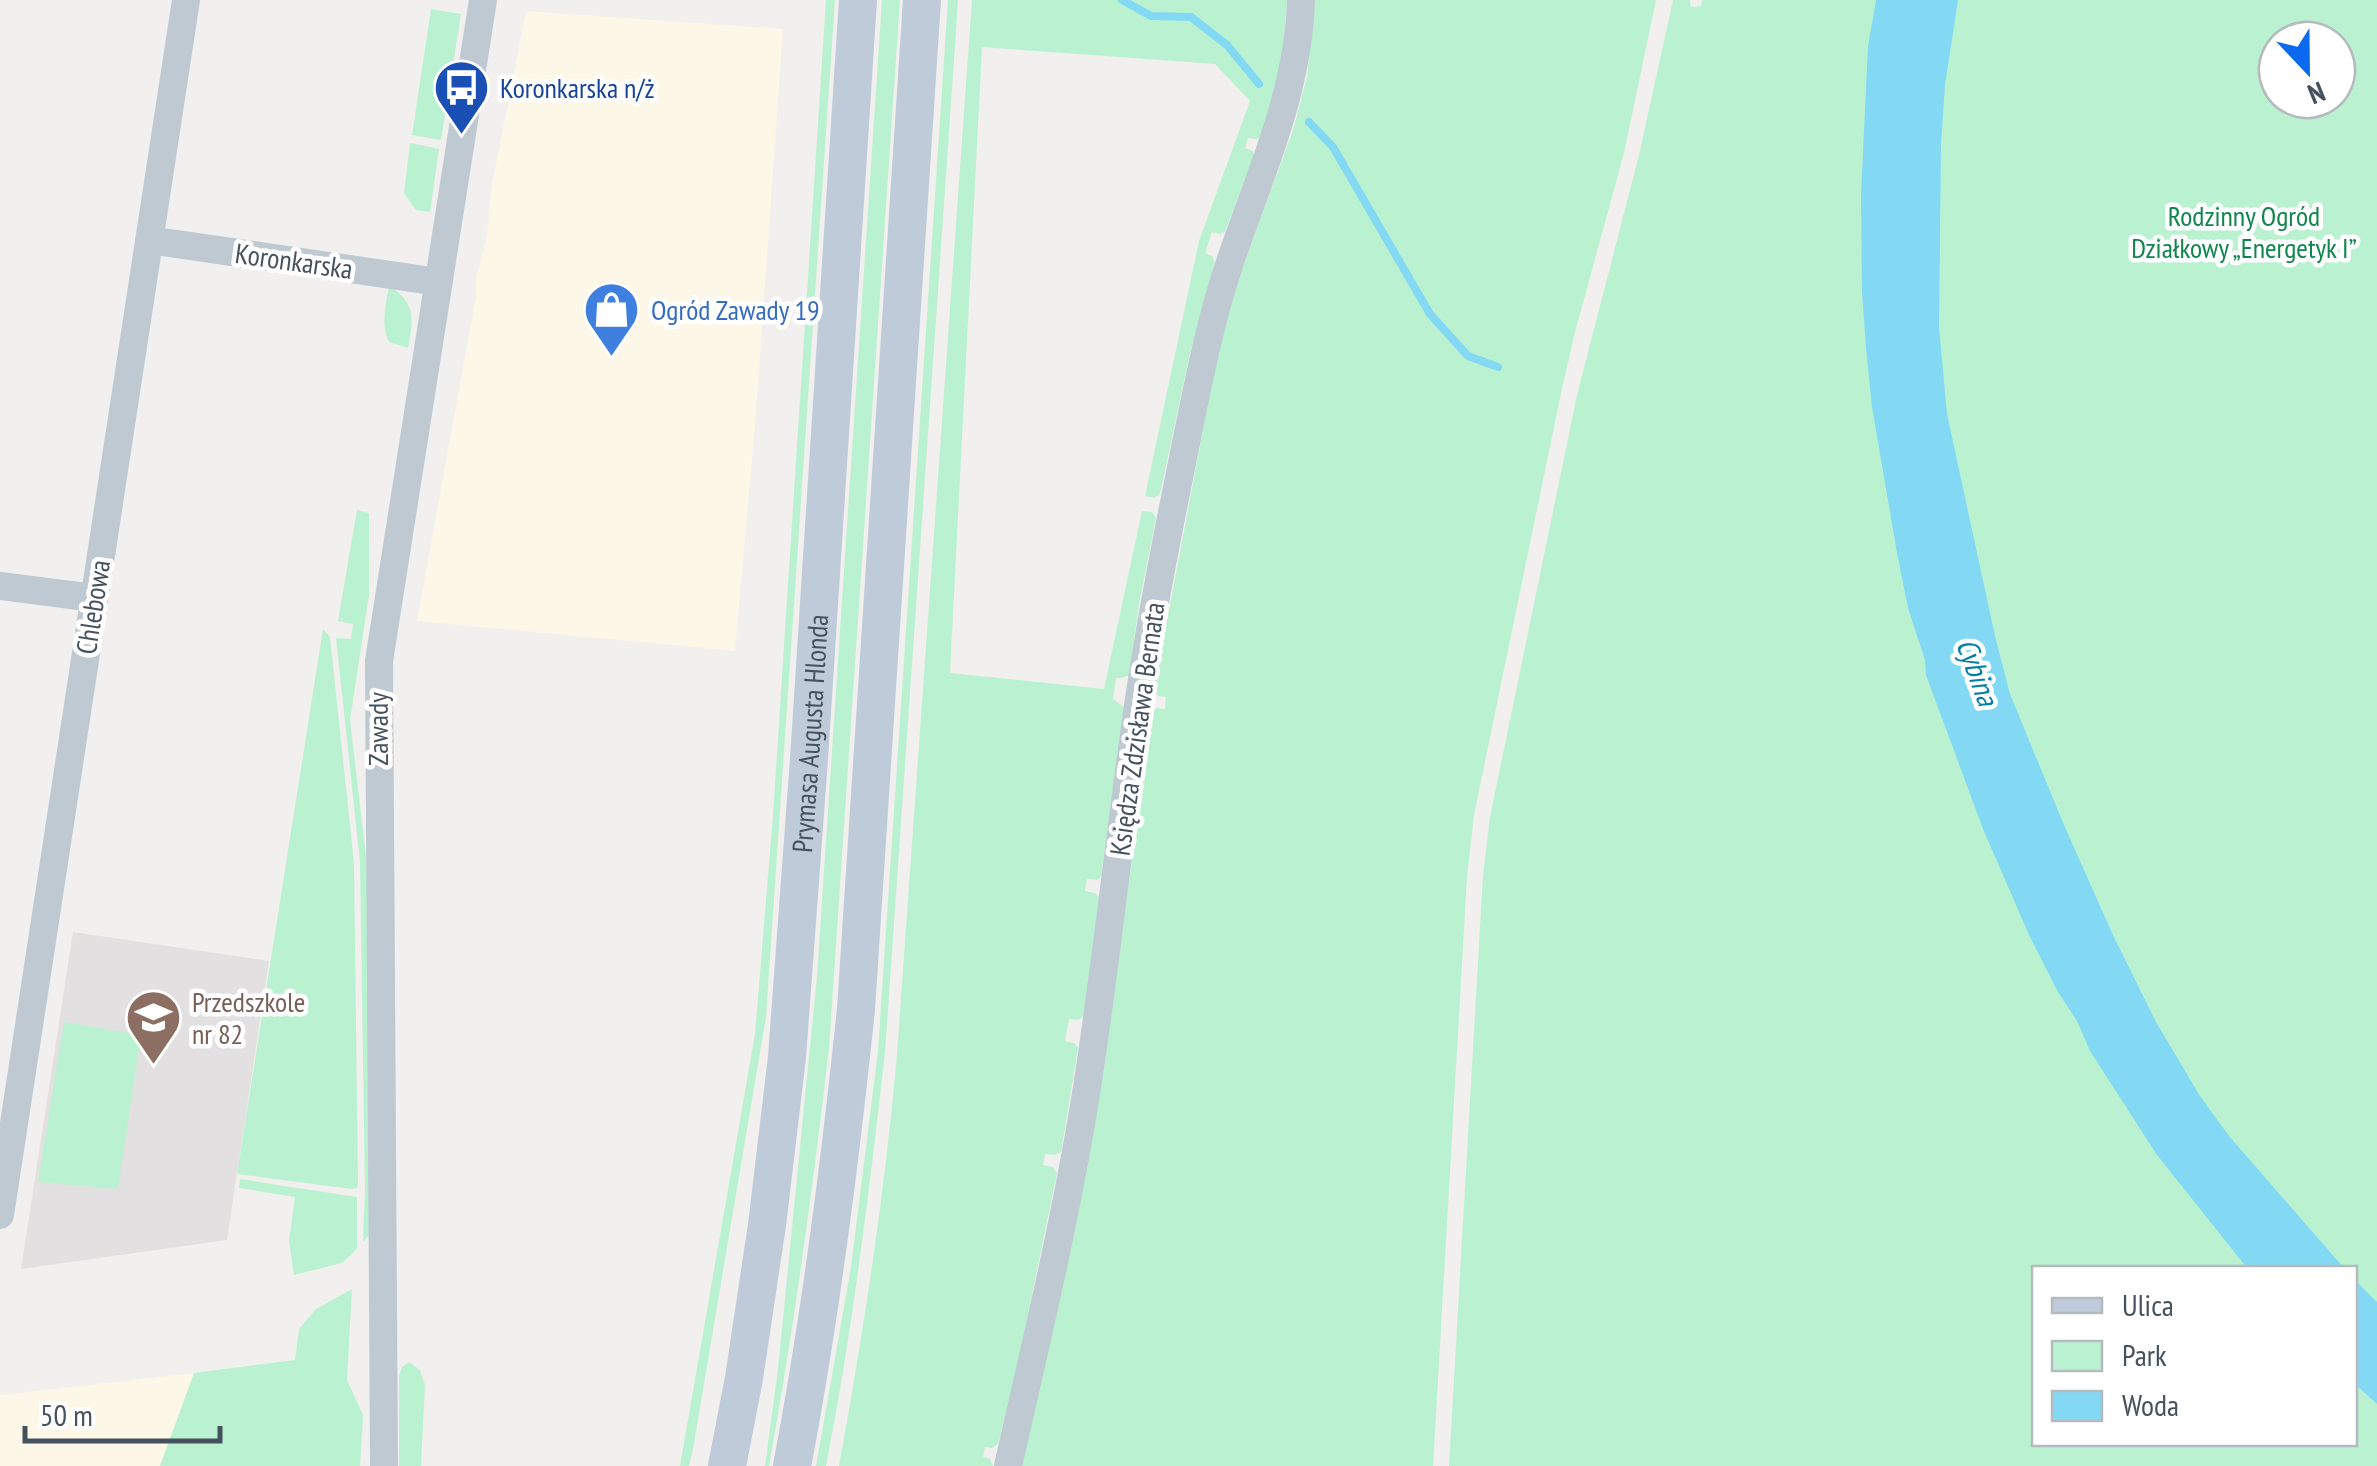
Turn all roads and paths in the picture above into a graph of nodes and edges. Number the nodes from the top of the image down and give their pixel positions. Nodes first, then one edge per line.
1 (186, 0) edge
2 (483, 0) edge
3 (858, 0) edge
4 (922, 0) edge
5 (1301, 0) edge
6 (150, 240) junction
7 (438, 282) junction
8 (0, 586) edge
9 (94, 598) junction
10 (0, 1215) edge
11 (384, 1466) edge
12 (727, 1466) edge
13 (792, 1466) edge
14 (1008, 1466) edge

1 - 6 street, Chlebowa
2 - 7 street, Zawady
3 - 12 main road, Prymasa Augusta Hlonda
4 - 13 main road
5 - 14 street, Księdza Zdzisława Bernata
6 - 7 street, Koronkarska
6 - 9 street, Chlebowa
7 - 11 street, Zawady
8 - 9 street
9 - 10 street, Chlebowa

